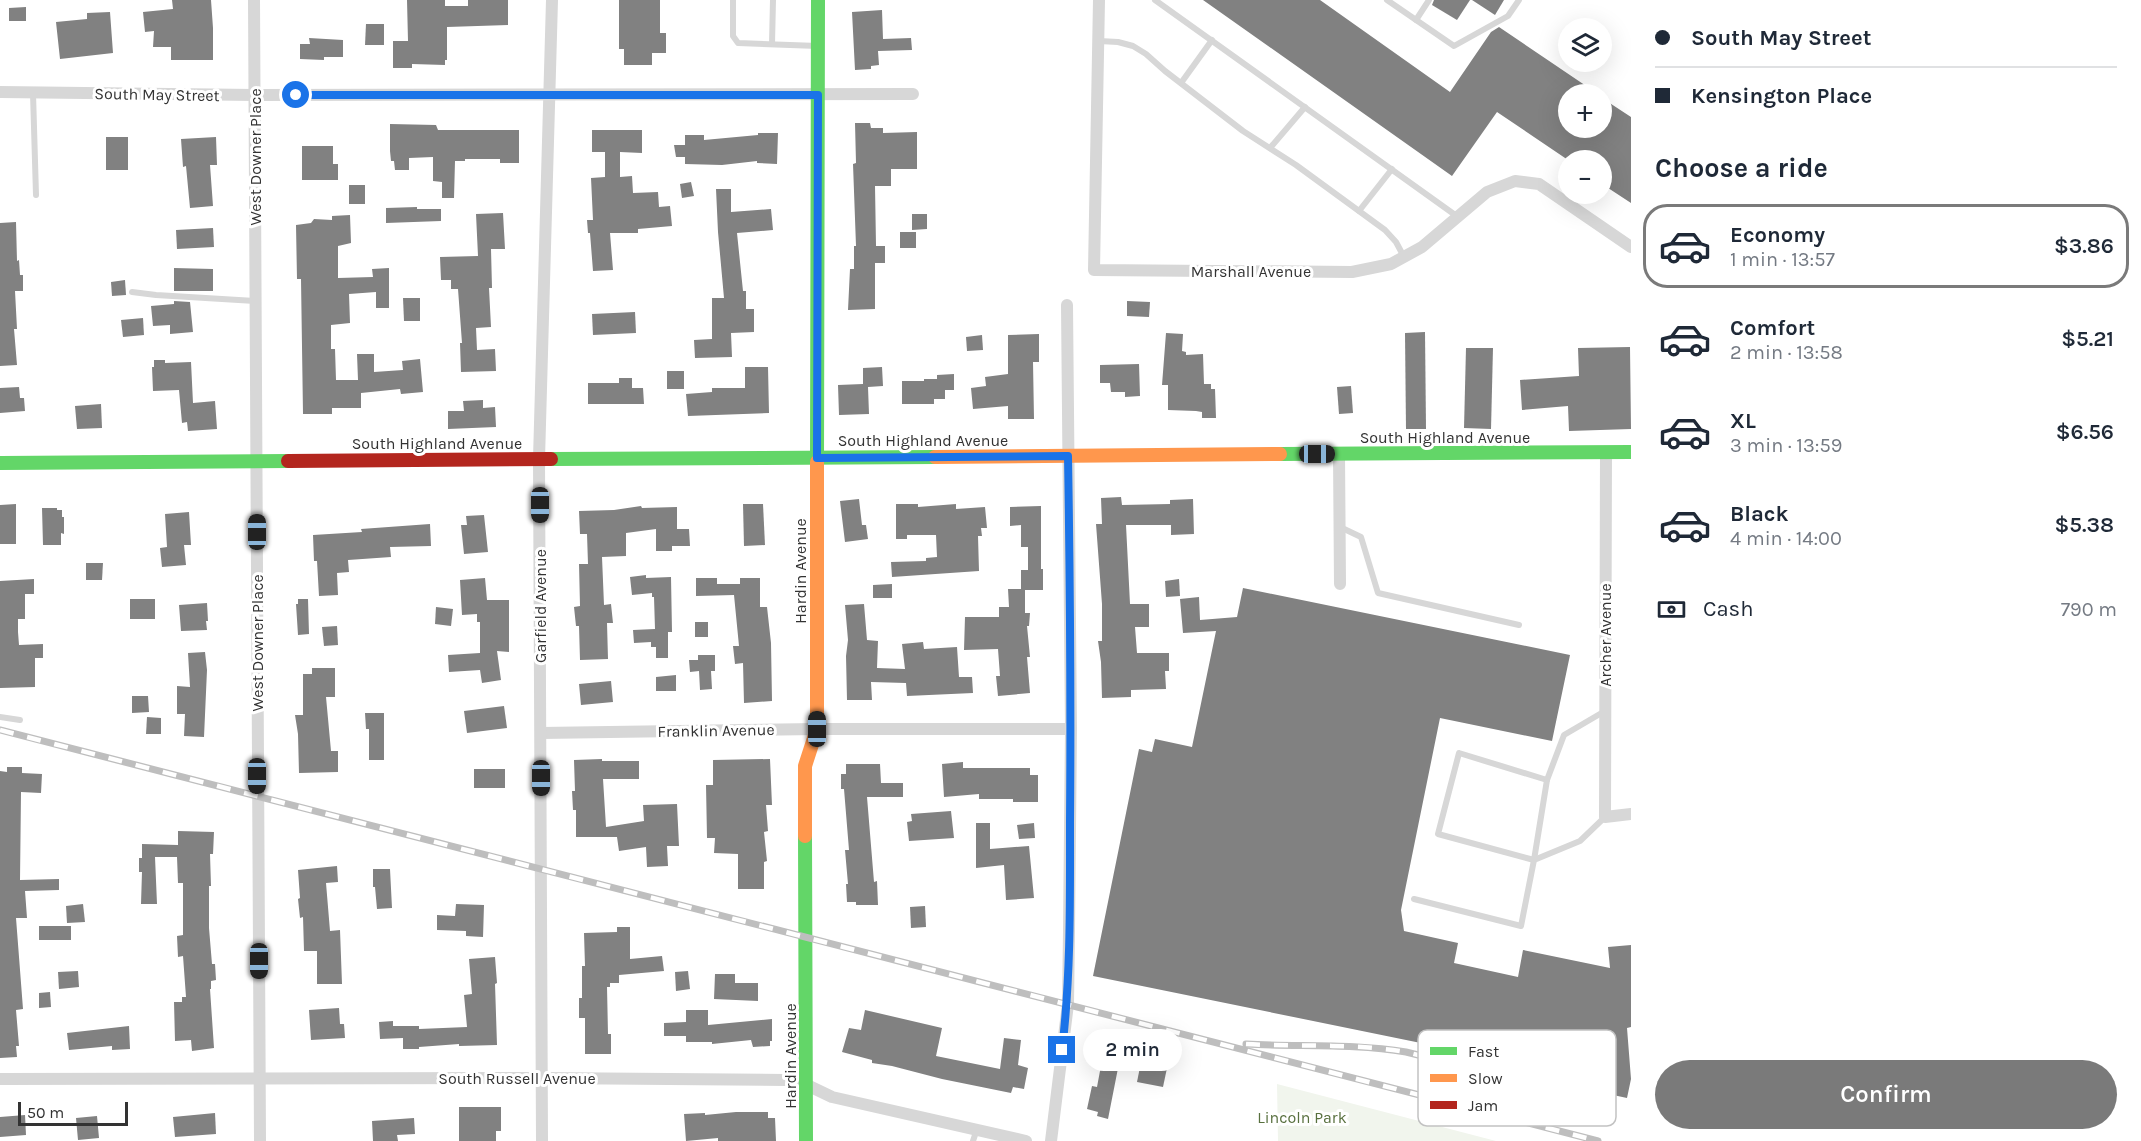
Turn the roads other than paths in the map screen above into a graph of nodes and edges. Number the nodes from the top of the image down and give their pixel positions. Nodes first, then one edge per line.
1 (254, 0) edge
2 (552, 0) edge
3 (733, 0) edge
4 (773, 0) edge
5 (818, 0) edge
6 (1099, 0) edge
7 (1155, 0) edge
8 (1388, 0) edge
9 (1430, 0) edge
10 (1519, 0) edge
11 (1416, 20) junction
12 (1212, 40) junction
13 (1099, 41) junction
14 (772, 44) junction
15 (818, 46) junction
16 (1181, 83) junction
17 (0, 92) edge
18 (33, 93) junction
19 (913, 94) dead end
20 (255, 95) junction
21 (550, 95) junction
22 (818, 95) junction
23 (1305, 107) junction
24 (1270, 148) junction
25 (1392, 169) junction
26 (36, 195) dead end
27 (1359, 211) junction
28 (1458, 216) junction
29 (1631, 247) edge
30 (1404, 257) junction
31 (132, 292) dead end
32 (256, 301) junction
33 (1067, 305) dead end
34 (1606, 452) junction
35 (1631, 452) edge
36 (1339, 454) junction
37 (1068, 456) junction
38 (817, 458) junction
39 (539, 459) junction
40 (257, 461) junction
41 (0, 463) edge
42 (1340, 527) junction
43 (1340, 584) dead end
44 (1519, 625) dead end
45 (1605, 711) junction
46 (0, 717) edge
47 (20, 720) dead end
48 (817, 729) junction
49 (1071, 729) junction
50 (541, 733) junction
51 (1547, 780) junction
52 (1631, 814) edge
53 (1605, 817) junction
54 (1533, 860) junction
55 (1414, 899) dead end
56 (260, 1078) junction
57 (542, 1078) junction
58 (0, 1079) edge
59 (807, 1085) junction
60 (977, 1128) junction
61 (260, 1141) edge
62 (542, 1141) edge
63 (806, 1141) edge
64 (973, 1141) edge
65 (1026, 1141) edge
66 (1051, 1141) edge

1 - 20 street, West Downer Place
2 - 21 street, Garfield Avenue
3 - 14 lane
4 - 14 lane
5 - 15 street, Hardin Avenue
6 - 13 street, Marshall Avenue
7 - 12 lane
8 - 11 lane
9 - 11 lane
10 - 11 lane
12 - 16 lane
12 - 23 lane
13 - 16 lane
13 - 30 street, Marshall Avenue
14 - 15 lane
15 - 22 street, Hardin Avenue
16 - 24 lane
17 - 18 street, South May Street
18 - 20 street, South May Street
18 - 26 lane
19 - 22 street, South May Street
20 - 21 street, South May Street
20 - 32 street, West Downer Place
21 - 22 street, South May Street
21 - 39 street, Garfield Avenue
22 - 38 street, Hardin Avenue
23 - 24 lane
23 - 25 lane
24 - 27 lane
25 - 27 lane
25 - 28 lane
27 - 30 lane
28 - 29 street, Marshall Avenue
28 - 30 street, Marshall Avenue
31 - 32 lane
32 - 40 street, West Downer Place
33 - 37 street
34 - 35 street, South Highland Avenue
34 - 36 street, South Highland Avenue
34 - 45 street, Archer Avenue
36 - 37 street, South Highland Avenue
36 - 42 street
37 - 38 street, South Highland Avenue
37 - 49 street
38 - 39 street, South Highland Avenue
38 - 48 street, Hardin Avenue
39 - 40 street, South Highland Avenue
39 - 50 street, Garfield Avenue
40 - 41 street, South Highland Avenue
40 - 56 street, West Downer Place
42 - 43 street
42 - 44 lane
45 - 51 lane
45 - 53 street, Archer Avenue
46 - 47 lane
48 - 49 street, Franklin Avenue
48 - 50 street, Franklin Avenue
48 - 59 street, Hardin Avenue
49 - 66 street
50 - 57 street, Garfield Avenue
51 - 54 lane
51 - 54 lane
52 - 53 street
53 - 54 lane
54 - 55 lane
56 - 57 street, South Russell Avenue
56 - 58 street, South Russell Avenue
56 - 61 street, West Downer Place
57 - 59 street, South Russell Avenue
57 - 62 street, Garfield Avenue
59 - 60 street, South Russell Avenue
59 - 63 street, Hardin Avenue
60 - 64 lane
60 - 65 street, South Russell Avenue

